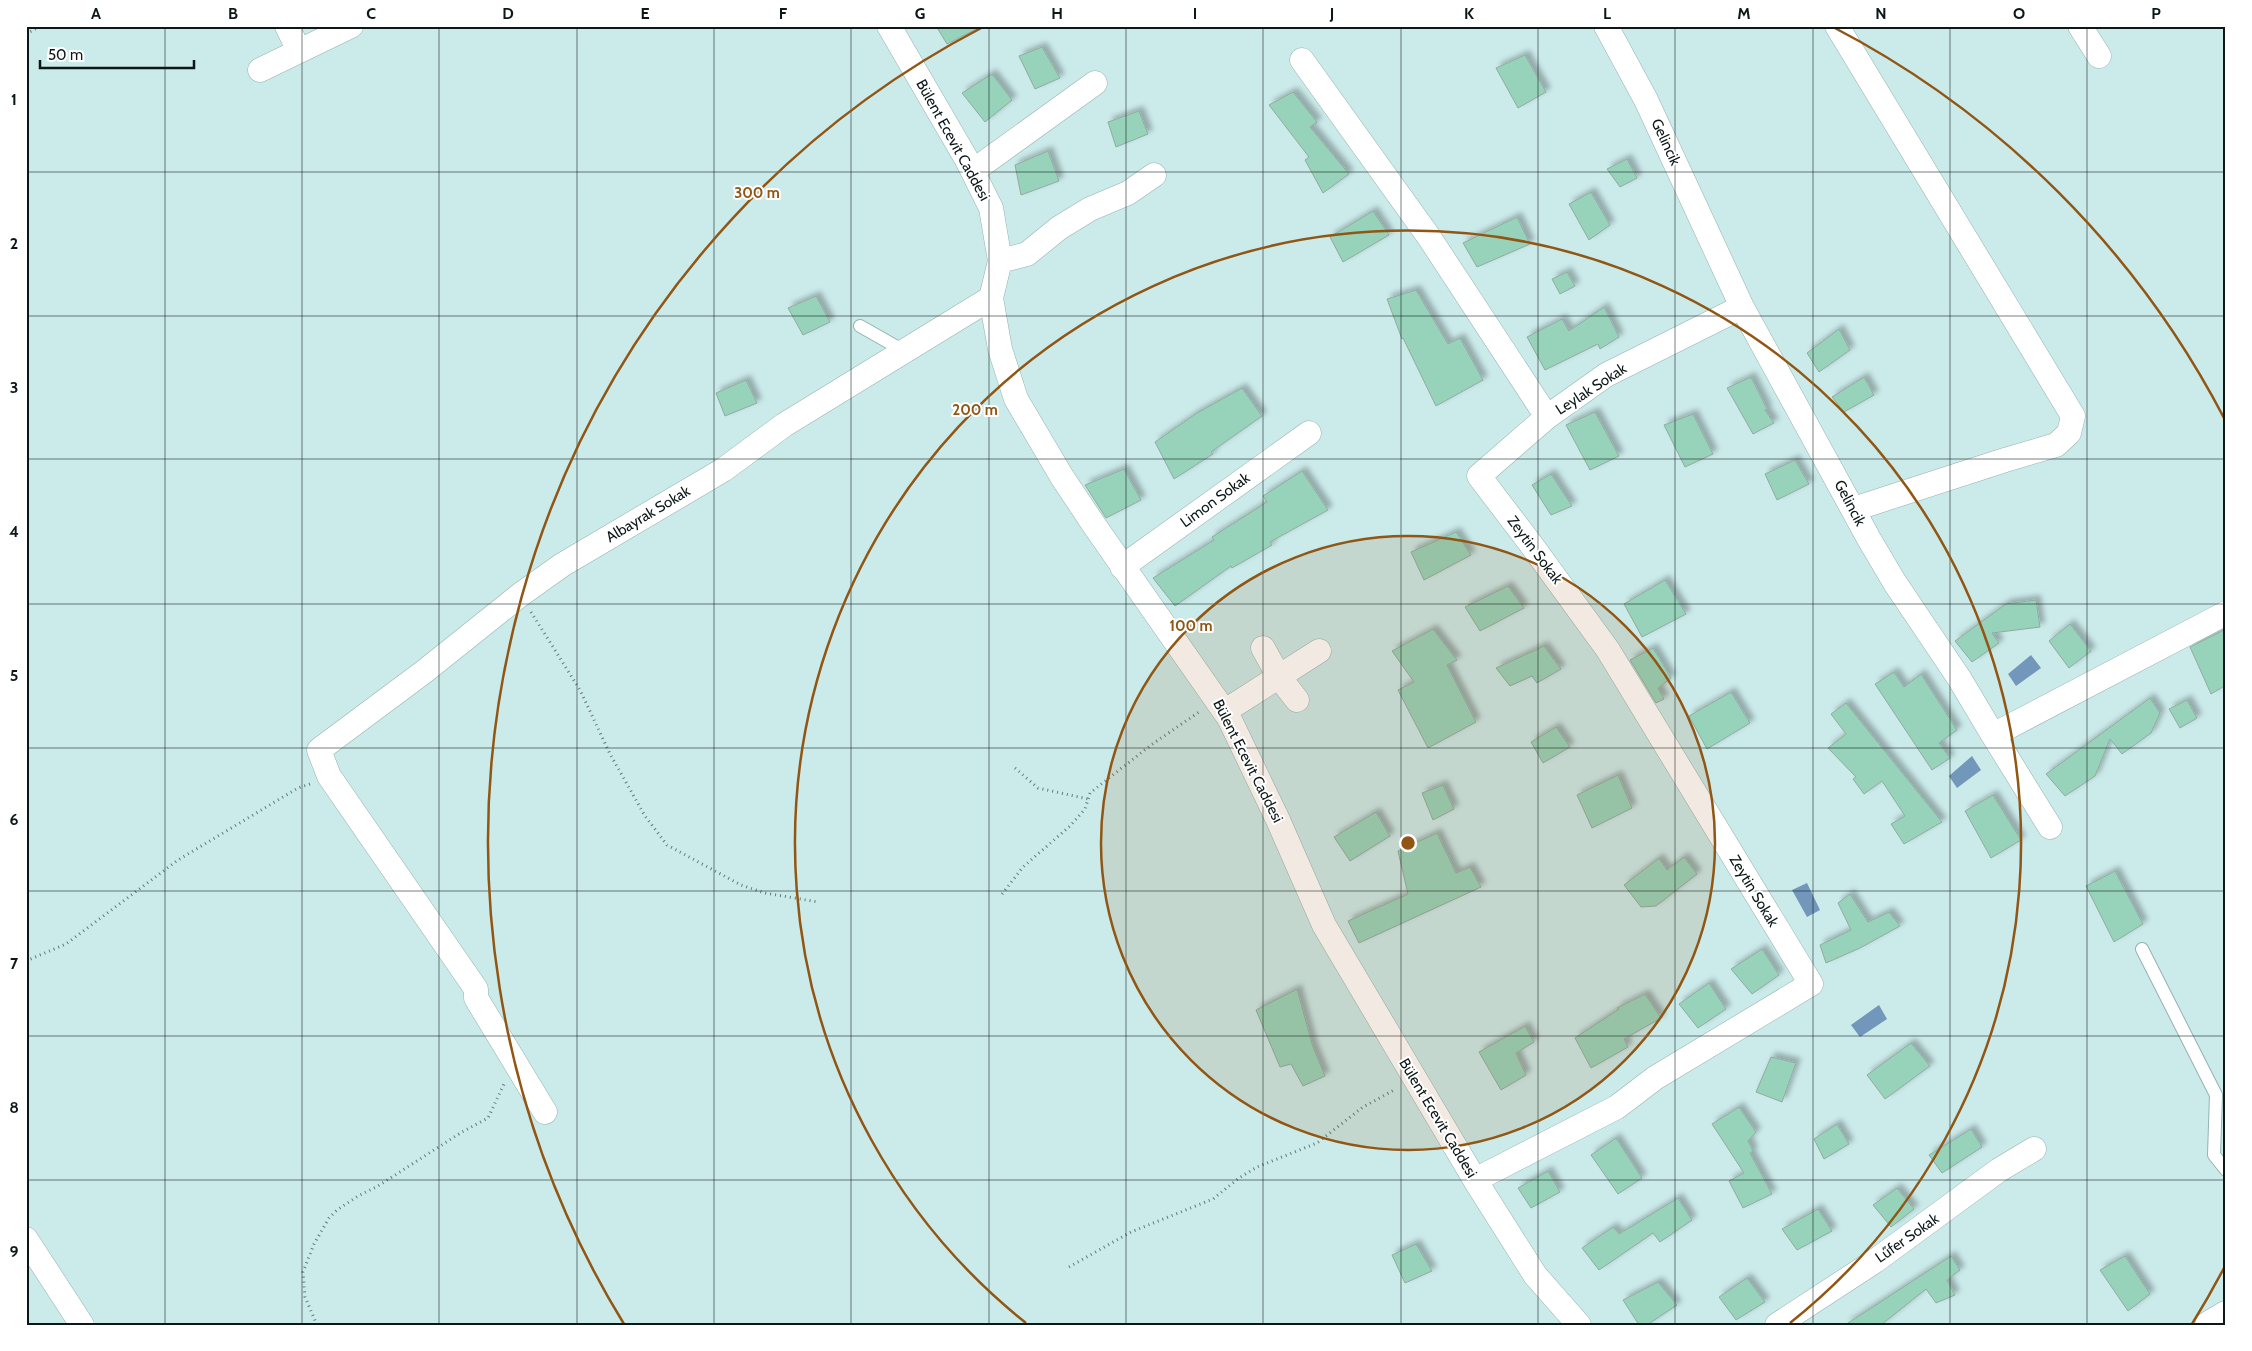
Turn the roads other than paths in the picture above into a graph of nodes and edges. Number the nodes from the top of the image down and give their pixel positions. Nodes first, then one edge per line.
1 (287, 26) edge
2 (351, 26) edge
3 (889, 26) edge
4 (1606, 26) edge
5 (1837, 26) edge
6 (2080, 26) edge
7 (299, 51) junction
8 (2099, 56) dead end
9 (1302, 60) dead end
10 (260, 70) dead end
11 (1095, 83) dead end
12 (973, 171) junction
13 (1154, 175) dead end
14 (1000, 261) junction
15 (991, 298) junction
16 (1742, 307) junction
17 (860, 326) dead end
18 (904, 351) junction
19 (1547, 417) junction
20 (1309, 434) dead end
21 (1479, 476) joint
22 (1854, 509) junction
23 (1122, 567) junction
24 (2226, 613) edge
25 (1262, 648) dead end
26 (1319, 651) dead end
27 (1279, 676) junction
28 (1296, 700) dead end
29 (1221, 705) junction
30 (1993, 735) junction
31 (2050, 827) dead end
32 (2142, 949) dead end
33 (545, 1112) dead end
34 (2034, 1149) dead end
35 (2226, 1170) edge
36 (1475, 1180) junction
37 (28, 1244) edge
38 (2226, 1315) edge
39 (82, 1325) edge
40 (1579, 1325) edge
41 (1777, 1325) edge
42 (2209, 1325) edge

1 - 7 street
2 - 7 street
3 - 12 street, Bülent Ecevit Caddesi
4 - 16 street, Gelincik
5 - 22 street
6 - 8 street
7 - 10 street
9 - 19 street
11 - 12 street
12 - 14 street, Bülent Ecevit Caddesi
13 - 14 street
14 - 15 street, Bülent Ecevit Caddesi
15 - 18 street, Albayrak Sokak
15 - 23 street, Bülent Ecevit Caddesi
16 - 19 street, Leylak Sokak
16 - 22 street, Gelincik
17 - 18 lane
18 - 33 street, Albayrak Sokak
19 - 21 street, Leylak Sokak
20 - 23 street, Limon Sokak
21 - 36 street, Zeytin Sokak
22 - 30 street, Gelincik
23 - 29 street, Bülent Ecevit Caddesi
24 - 30 street
25 - 27 street
26 - 27 street
27 - 28 street
27 - 29 street
29 - 36 street, Bülent Ecevit Caddesi
30 - 31 street, Gelincik
32 - 35 lane
34 - 41 street, Lűfer Sokak
36 - 40 street, Bülent Ecevit Caddesi
37 - 39 street
38 - 42 main road

